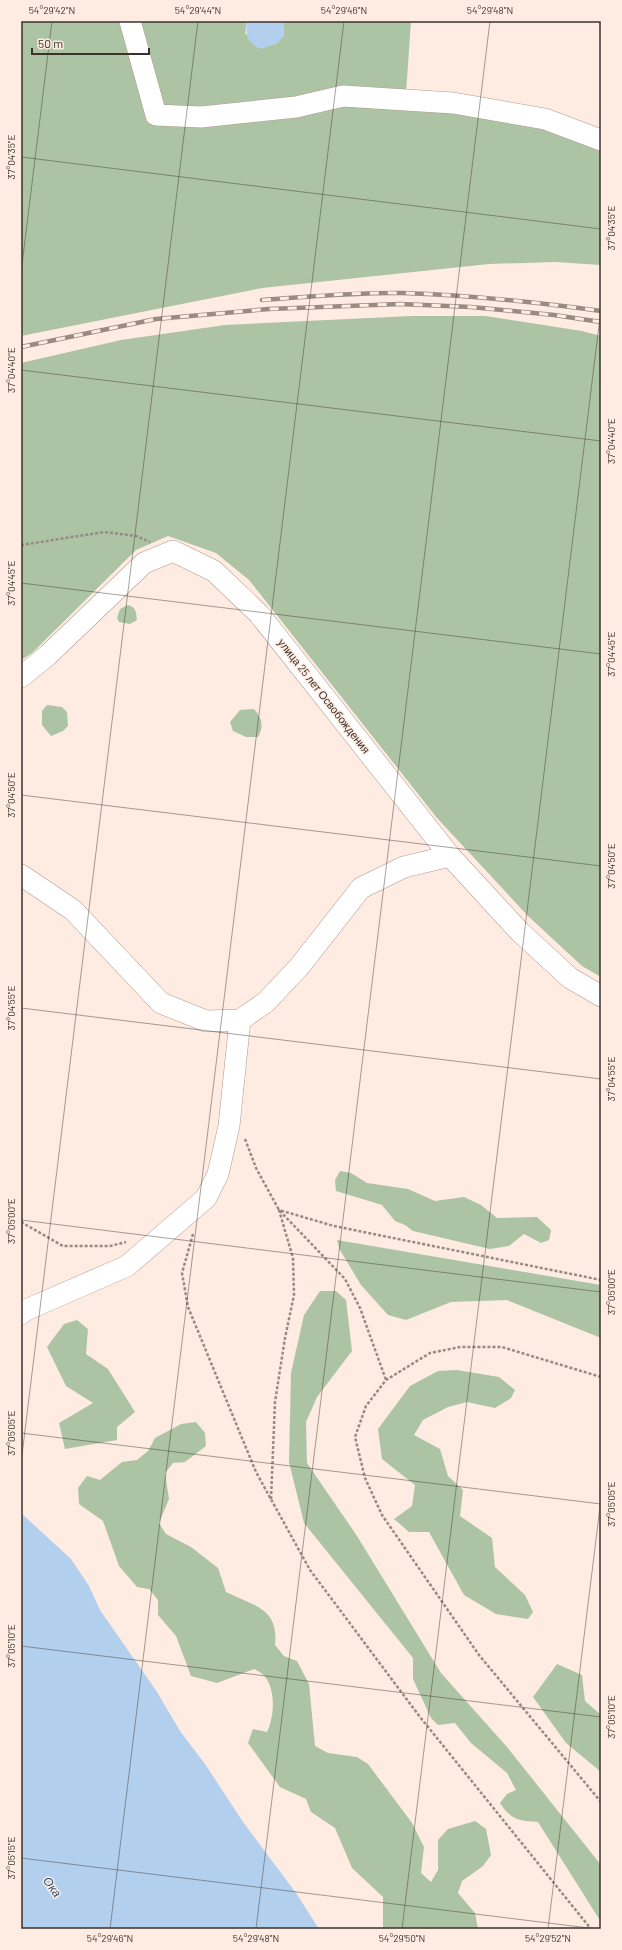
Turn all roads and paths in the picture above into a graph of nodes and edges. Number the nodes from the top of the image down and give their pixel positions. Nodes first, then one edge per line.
1 (130, 21) edge
2 (601, 140) edge
3 (21, 545) edge
4 (173, 551) junction
5 (21, 677) edge
6 (450, 856) junction
7 (21, 875) edge
8 (601, 996) edge
9 (240, 1020) junction
10 (243, 1131) dead end
11 (279, 1210) junction
12 (21, 1222) edge
13 (194, 1231) dead end
14 (132, 1240) dead end
15 (601, 1280) edge
16 (21, 1314) edge
17 (601, 1377) edge
18 (386, 1380) junction
19 (271, 1500) junction
20 (601, 1802) edge
21 (591, 1929) edge

1 - 2 street
3 - 4 path
4 - 5 street
4 - 6 street, улица 25 лет Освобождения
6 - 8 street, улица 25 лет Освобождения
6 - 9 street
7 - 9 street
9 - 16 street
10 - 11 path
11 - 15 path
11 - 18 path
11 - 19 path
12 - 14 path
13 - 19 path
17 - 18 path
18 - 20 path
19 - 21 path

